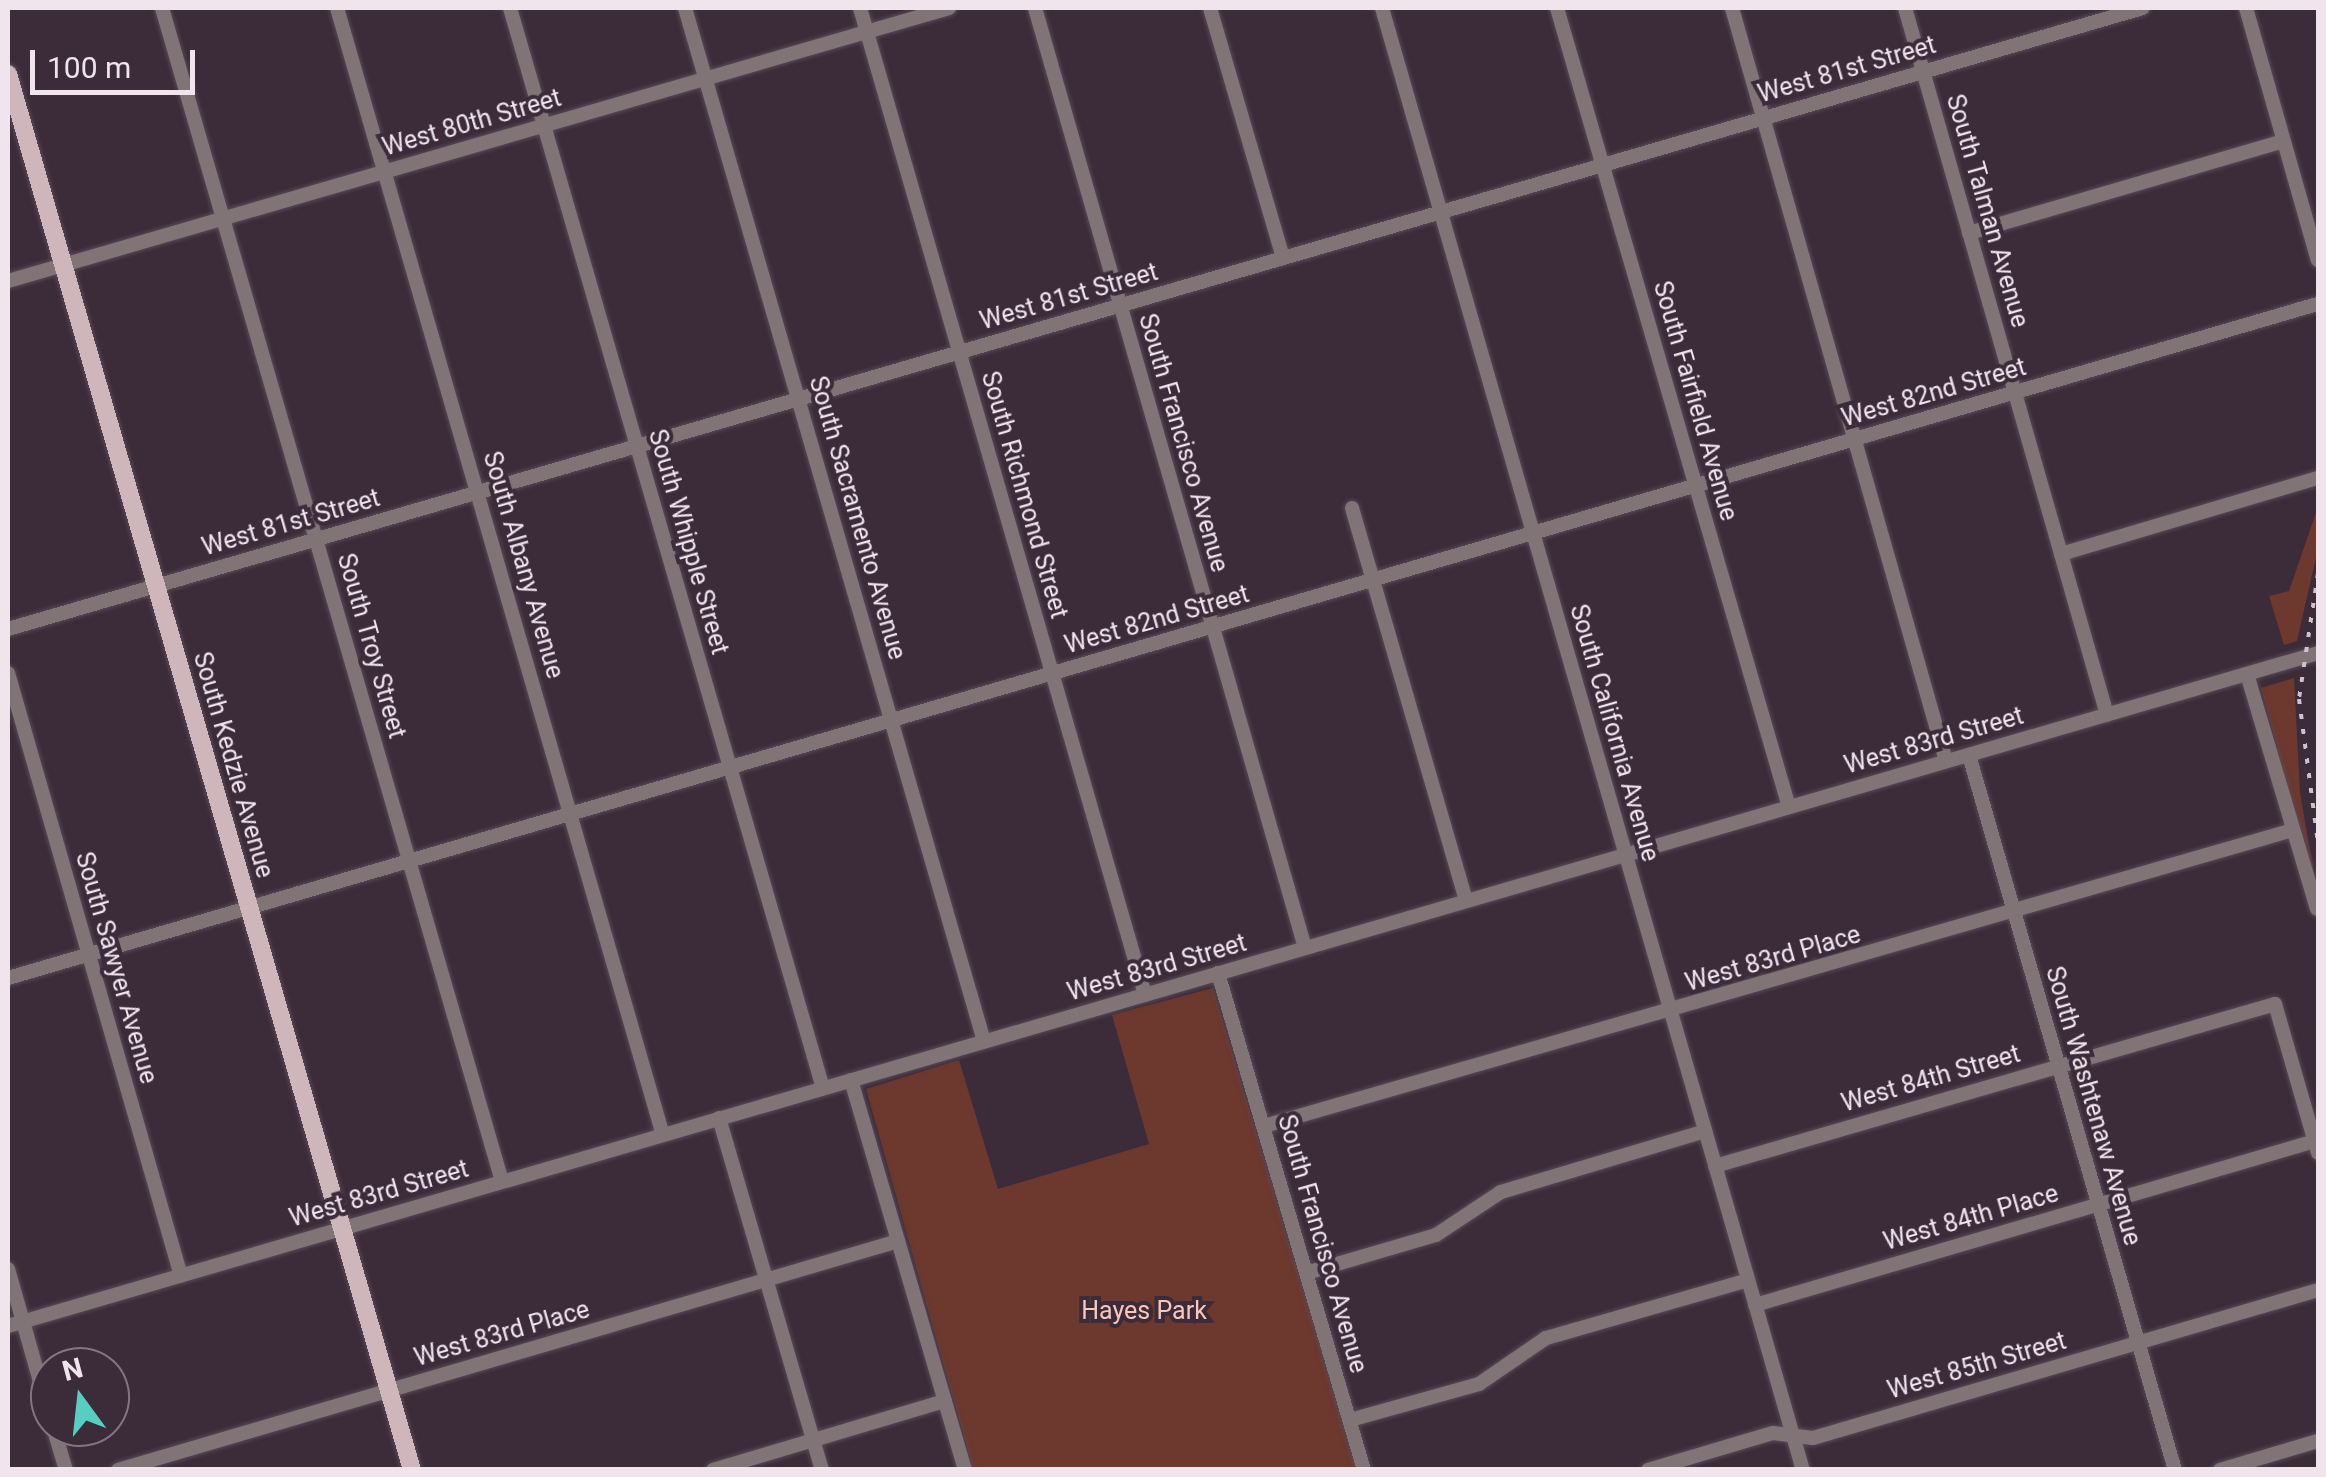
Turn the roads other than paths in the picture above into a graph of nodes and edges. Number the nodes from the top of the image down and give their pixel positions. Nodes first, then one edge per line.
1 (162, 8) edge
2 (337, 8) edge
3 (510, 8) edge
4 (686, 8) edge
5 (860, 8) edge
6 (949, 8) edge
7 (1034, 8) edge
8 (1210, 8) edge
9 (1382, 8) edge
10 (1558, 8) edge
11 (1732, 8) edge
12 (1905, 8) edge
13 (2143, 8) edge
14 (2246, 8) edge
15 (867, 31) junction
16 (1923, 71) junction
17 (8, 74) edge
18 (706, 78) junction
19 (1763, 117) junction
20 (544, 125) junction
21 (2284, 141) junction
22 (1603, 165) junction
23 (385, 172) junction
24 (1441, 212) junction
25 (224, 218) junction
26 (1970, 232) junction
27 (1283, 258) junction
28 (2318, 260) edge
29 (63, 265) junction
30 (8, 281) edge
31 (2318, 304) edge
32 (1120, 306) junction
33 (960, 352) junction
34 (2015, 393) junction
35 (798, 398) junction
36 (1855, 440) junction
37 (637, 446) junction
38 (2318, 478) edge
39 (1696, 487) junction
40 (479, 492) junction
41 (1352, 508) dead end
42 (1533, 534) junction
43 (316, 539) junction
44 (2061, 554) junction
45 (1373, 580) junction
46 (155, 585) junction
47 (1212, 627) junction
48 (8, 629) edge
49 (2318, 654) edge
50 (8, 673) edge
51 (1052, 674) junction
52 (2247, 674) junction
53 (2107, 714) junction
54 (892, 721) junction
55 (1969, 755) junction
56 (1946, 761) junction
57 (730, 767) junction
58 (1789, 807) junction
59 (571, 814) junction
60 (2293, 830) junction
61 (1625, 855) junction
62 (410, 860) junction
63 (1466, 901) junction
64 (249, 908) junction
65 (2316, 910) edge
66 (2014, 912) junction
67 (1305, 948) junction
68 (89, 955) junction
69 (1218, 973) junction
70 (8, 978) edge
71 (1144, 994) junction
72 (1670, 1010) junction
73 (984, 1041) junction
74 (2057, 1065) junction
75 (851, 1080) junction
76 (823, 1088) junction
77 (719, 1118) junction
78 (1264, 1126) junction
79 (1705, 1131) junction
80 (662, 1135) junction
81 (2317, 1147) edge
82 (1715, 1166) junction
83 (502, 1181) junction
84 (2098, 1205) junction
85 (342, 1228) junction
86 (898, 1241) junction
87 (8, 1269) edge
88 (1306, 1272) junction
89 (181, 1276) junction
90 (766, 1280) junction
91 (1748, 1280) junction
92 (2318, 1290) edge
93 (1755, 1305) junction
94 (15, 1324) edge
95 (2138, 1342) junction
96 (30, 1363) edge
97 (389, 1390) junction
98 (945, 1401) junction
99 (1350, 1420) junction
100 (1793, 1435) junction
101 (813, 1440) junction
102 (2318, 1441) edge
103 (118, 1470) edge
104 (412, 1470) edge
105 (713, 1470) edge
106 (822, 1470) edge
107 (965, 1470) edge
108 (1364, 1470) edge
109 (1648, 1470) edge
110 (1803, 1470) edge
111 (2174, 1470) edge
112 (2220, 1470) edge

1 - 25 street, South Troy Street
2 - 23 street, South Albany Avenue
3 - 20 street, South Whipple Street
4 - 18 street, South Sacramento Avenue
5 - 15 street, South Richmond Street
6 - 15 street, West 80th Street
7 - 32 street, South Francisco Avenue
8 - 27 street
9 - 24 street, South California Avenue
10 - 22 street, South Fairfield Avenue
11 - 19 street
12 - 16 street, South Talman Avenue
13 - 16 street, West 81st Street
14 - 21 street
15 - 18 street, West 80th Street
15 - 33 street, South Richmond Street
16 - 19 street, West 81st Street
16 - 26 street, South Talman Avenue
17 - 29 main road, South Kedzie Avenue
18 - 20 street, West 80th Street
18 - 35 street, South Sacramento Avenue
19 - 22 street, West 81st Street
19 - 36 street
20 - 23 street, West 80th Street
20 - 37 street, South Whipple Street
21 - 26 street
21 - 28 street
22 - 24 street, West 81st Street
22 - 39 street, South Fairfield Avenue
23 - 25 street, West 80th Street
23 - 40 street, South Albany Avenue
24 - 27 street, West 81st Street
24 - 42 street, South California Avenue
25 - 29 street, West 80th Street
25 - 43 street, South Troy Street
26 - 34 street, South Talman Avenue
27 - 32 street, West 81st Street
29 - 30 street, West 80th Street
29 - 46 main road, South Kedzie Avenue
31 - 34 street, West 82nd Street
32 - 33 street, West 81st Street
32 - 47 street, South Francisco Avenue
33 - 35 street, West 81st Street
33 - 51 street, South Richmond Street
34 - 36 street, West 82nd Street
34 - 44 street, South Talman Avenue
35 - 37 street, West 81st Street
35 - 54 street, South Sacramento Avenue
36 - 39 street, West 82nd Street
36 - 56 street
37 - 40 street, West 81st Street
37 - 57 street, South Whipple Street
38 - 44 street
39 - 42 street, West 82nd Street
39 - 58 street, South Fairfield Avenue
40 - 43 street, West 81st Street
40 - 59 street, South Albany Avenue
41 - 45 street
42 - 45 street, West 82nd Street
42 - 61 street, South California Avenue
43 - 46 street, West 81st Street
43 - 62 street, South Troy Street
44 - 53 street, South Talman Avenue
45 - 47 street, West 82nd Street
45 - 63 street
46 - 48 street, West 81st Street
46 - 64 main road, South Kedzie Avenue
47 - 51 street, West 82nd Street
47 - 67 street, South Francisco Avenue
49 - 52 street, West 83rd Street
50 - 68 street, South Sawyer Avenue
51 - 54 street, West 82nd Street
51 - 71 street, South Richmond Street
52 - 53 street, West 83rd Street
52 - 60 street
53 - 55 street, West 83rd Street
54 - 57 street, West 82nd Street
54 - 73 street, South Sacramento Avenue
55 - 56 street, West 83rd Street
55 - 66 street, South Washtenaw Avenue
56 - 58 street, West 83rd Street
57 - 59 street, West 82nd Street
57 - 76 street, South Whipple Street
58 - 61 street, West 83rd Street
59 - 62 street, West 82nd Street
59 - 80 street, South Albany Avenue
60 - 65 street
60 - 66 street, West 83rd Place
61 - 63 street, West 83rd Street
61 - 72 street, South California Avenue
62 - 64 street, West 82nd Street
62 - 83 street, South Troy Street
63 - 67 street, West 83rd Street
64 - 68 street, West 82nd Street
64 - 85 main road, South Kedzie Avenue
66 - 72 street, West 83rd Place
66 - 74 street, South Washtenaw Avenue
67 - 69 street, West 83rd Street
68 - 70 street, West 82nd Street
68 - 89 street, South Sawyer Avenue
69 - 71 street, West 83rd Street
69 - 78 street, South Francisco Avenue
71 - 73 street, West 83rd Street
72 - 78 street, West 83rd Place
72 - 79 street, South California Avenue
73 - 75 street, West 83rd Street
74 - 81 street, West 84th Street
74 - 82 street, West 84th Street
74 - 84 street, South Washtenaw Avenue
75 - 76 street, West 83rd Street
75 - 86 street
76 - 77 street, West 83rd Street
77 - 80 street, West 83rd Street
77 - 90 street
78 - 88 street, South Francisco Avenue
79 - 82 street, South California Avenue
79 - 88 street
80 - 83 street, West 83rd Street
81 - 84 street, West 84th Place
82 - 91 street, South California Avenue
83 - 85 street, West 83rd Street
84 - 93 street, West 84th Place
84 - 95 street, South Washtenaw Avenue
85 - 89 street, West 83rd Street
85 - 97 main road, South Kedzie Avenue
86 - 90 street, West 83rd Place
86 - 98 street
87 - 94 street
88 - 99 street, South Francisco Avenue
89 - 94 street, West 83rd Street
90 - 97 street, West 83rd Place
90 - 101 street
91 - 93 street, South California Avenue
91 - 99 street
92 - 95 street, West 85th Street
93 - 100 street, South California Avenue
94 - 96 street
95 - 100 street, West 85th Street
95 - 111 street, South Washtenaw Avenue
97 - 103 street, West 83rd Place
97 - 104 main road, South Kedzie Avenue
98 - 101 street
98 - 107 street
99 - 108 street, South Francisco Avenue
100 - 109 street, West 85th Street
100 - 110 street, South California Avenue
101 - 105 street
101 - 106 street
102 - 112 street

